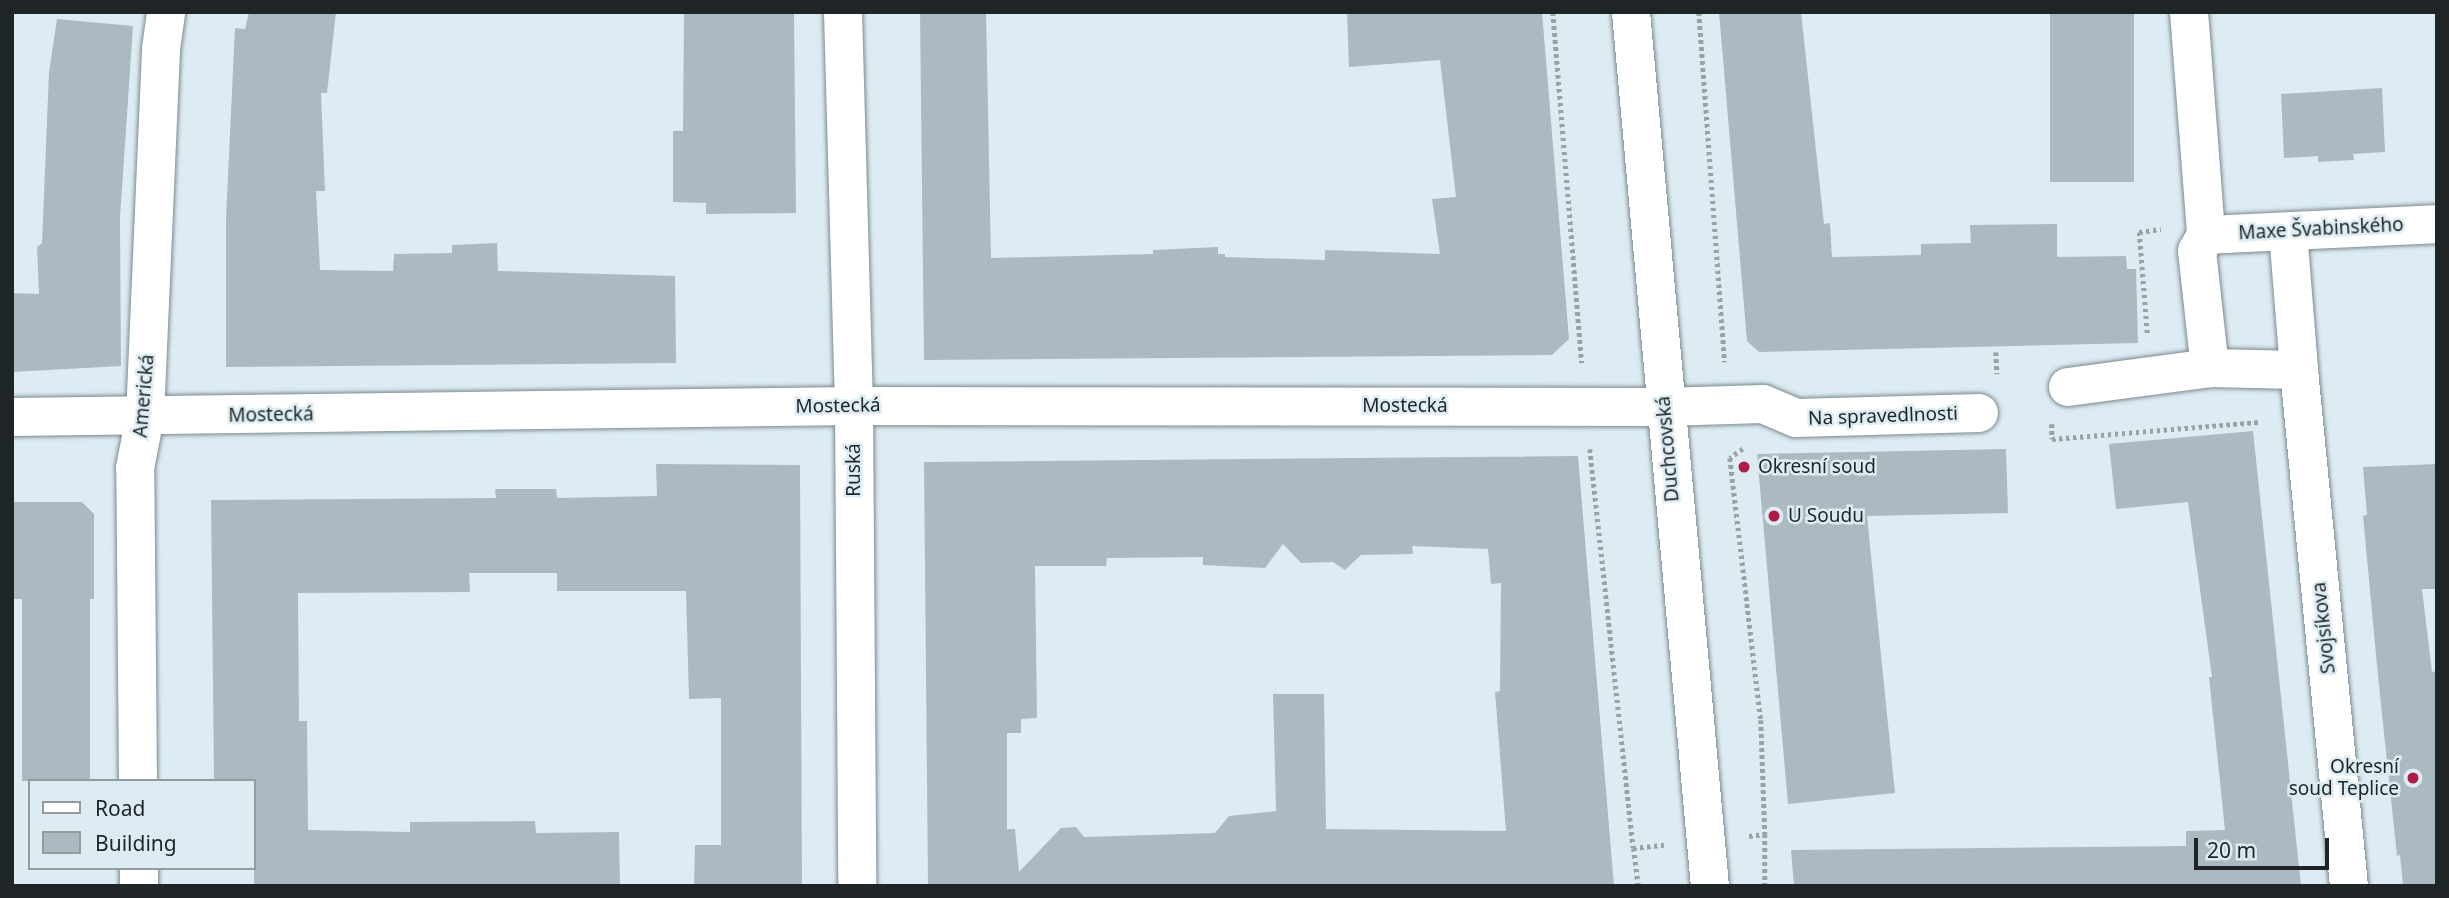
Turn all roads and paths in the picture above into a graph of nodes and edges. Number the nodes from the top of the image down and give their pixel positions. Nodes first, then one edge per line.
1 (166, 12) edge
2 (843, 12) edge
3 (1630, 12) edge
4 (1699, 12) edge
5 (2189, 12) edge
6 (2437, 224) edge
7 (2187, 232) junction
8 (2288, 232) junction
9 (2147, 337) dead end
10 (2210, 368) junction
11 (2299, 370) junction
12 (2060, 402) joint
13 (1743, 404) junction
14 (854, 406) junction
15 (1664, 407) junction
16 (1979, 413) dead end
17 (12, 417) edge
18 (145, 417) junction
19 (2260, 422) dead end
20 (138, 779) edge
21 (1765, 834) dead end
22 (857, 886) edge
23 (1710, 886) edge
24 (2349, 886) edge

1 - 18 street, Americká
2 - 14 street, Ruská
3 - 15 street, Duchcovská
4 - 13 path
5 - 7 street
6 - 8 street, Maxe Švabinského
7 - 8 street, Maxe Švabinského
7 - 9 path
7 - 10 street
8 - 11 street, Svojsíkova
10 - 11 street
10 - 12 street
11 - 24 street, Svojsíkova
12 - 19 path
13 - 15 street, Na spravedlnosti
13 - 16 street, Na spravedlnosti
13 - 21 path
14 - 15 street, Mostecká
14 - 18 street, Mostecká
14 - 22 street, Ruská
15 - 23 street, Duchcovská
17 - 18 street, Mostecká
18 - 20 street, Americká

